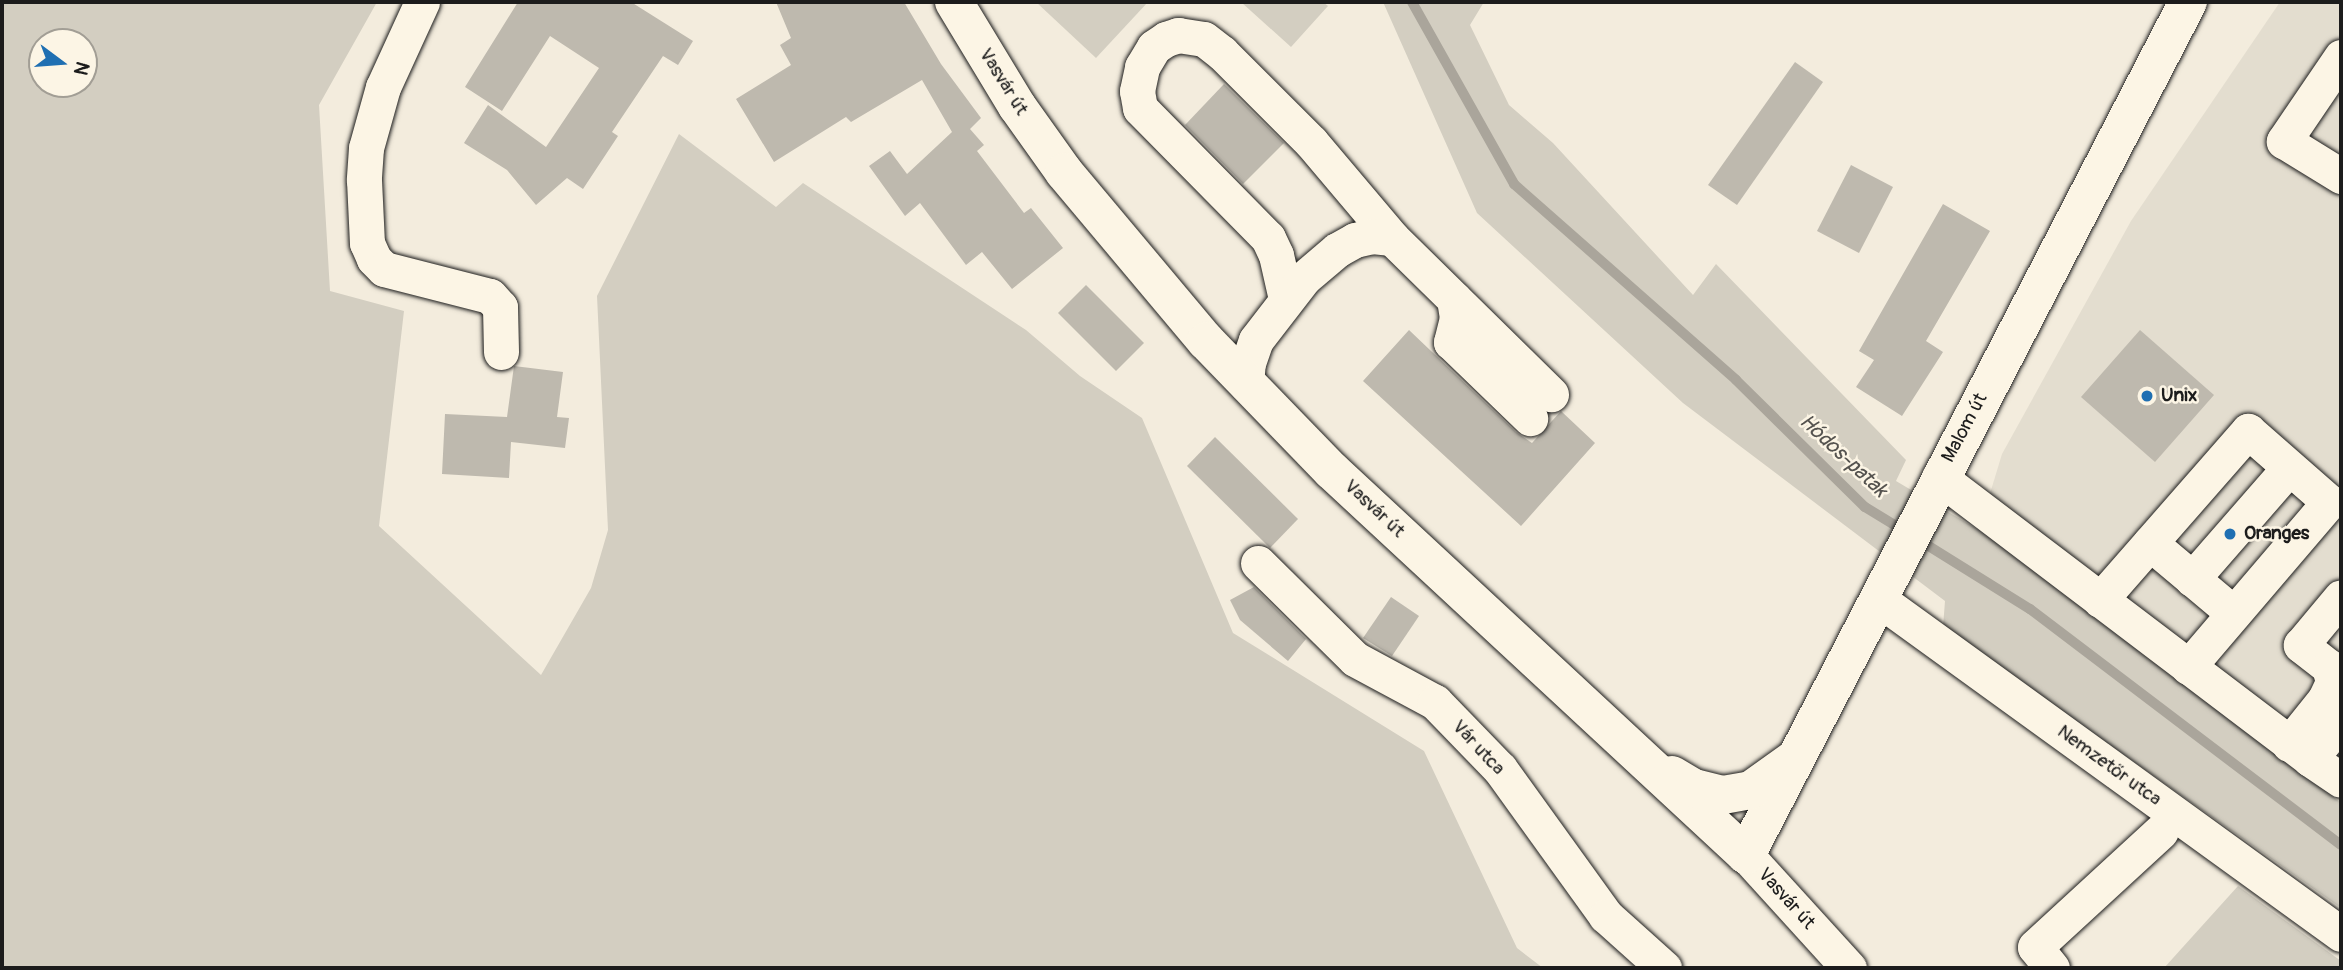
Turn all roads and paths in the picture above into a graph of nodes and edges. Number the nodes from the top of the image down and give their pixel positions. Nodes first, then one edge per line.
1 (422, 2) edge
2 (954, 2) edge
3 (2188, 2) edge
4 (2341, 57) edge
5 (2341, 176) edge
6 (1352, 191) junction
7 (1268, 238) junction
8 (1392, 238) junction
9 (1333, 253) junction
10 (1278, 309) junction
11 (1206, 341) junction
12 (501, 352) dead end
13 (1246, 384) junction
14 (1540, 406) dead end
15 (2289, 468) junction
16 (1936, 485) junction
17 (2150, 543) junction
18 (1258, 563) dead end
19 (2192, 579) junction
20 (1883, 587) junction
21 (2100, 600) junction
22 (2337, 611) edge
23 (2233, 613) junction
24 (2188, 667) junction
25 (2341, 721) edge
26 (2299, 751) junction
27 (1795, 759) junction
28 (1648, 763) junction
29 (2341, 780) edge
30 (2161, 831) dead end
31 (1746, 855) junction
32 (2341, 934) edge
33 (1664, 968) edge
34 (1849, 968) edge
35 (2052, 968) edge

1 - 12 street
2 - 11 main road, Vasvár út
3 - 16 main road, Malom út
4 - 5 street
6 - 7 street
6 - 8 street
6 - 9 street
7 - 9 street
7 - 10 street
8 - 9 street
8 - 14 street
9 - 10 street
10 - 11 street
10 - 13 street
11 - 13 main road, Vasvár út
13 - 28 main road, Vasvár út
15 - 17 street
15 - 19 street
15 - 23 street
16 - 20 main road, Malom út
16 - 21 street
17 - 19 street
17 - 21 street
18 - 33 street, Vár utca
19 - 23 street
20 - 27 main road, Malom út
20 - 32 street, Nemzetőr utca
21 - 24 street
22 - 26 street
23 - 24 street
24 - 26 street
25 - 26 street
26 - 29 street
27 - 28 main road
27 - 31 main road, Malom út
28 - 31 main road, Vasvár út
30 - 35 street
31 - 34 street, Vasvár út

